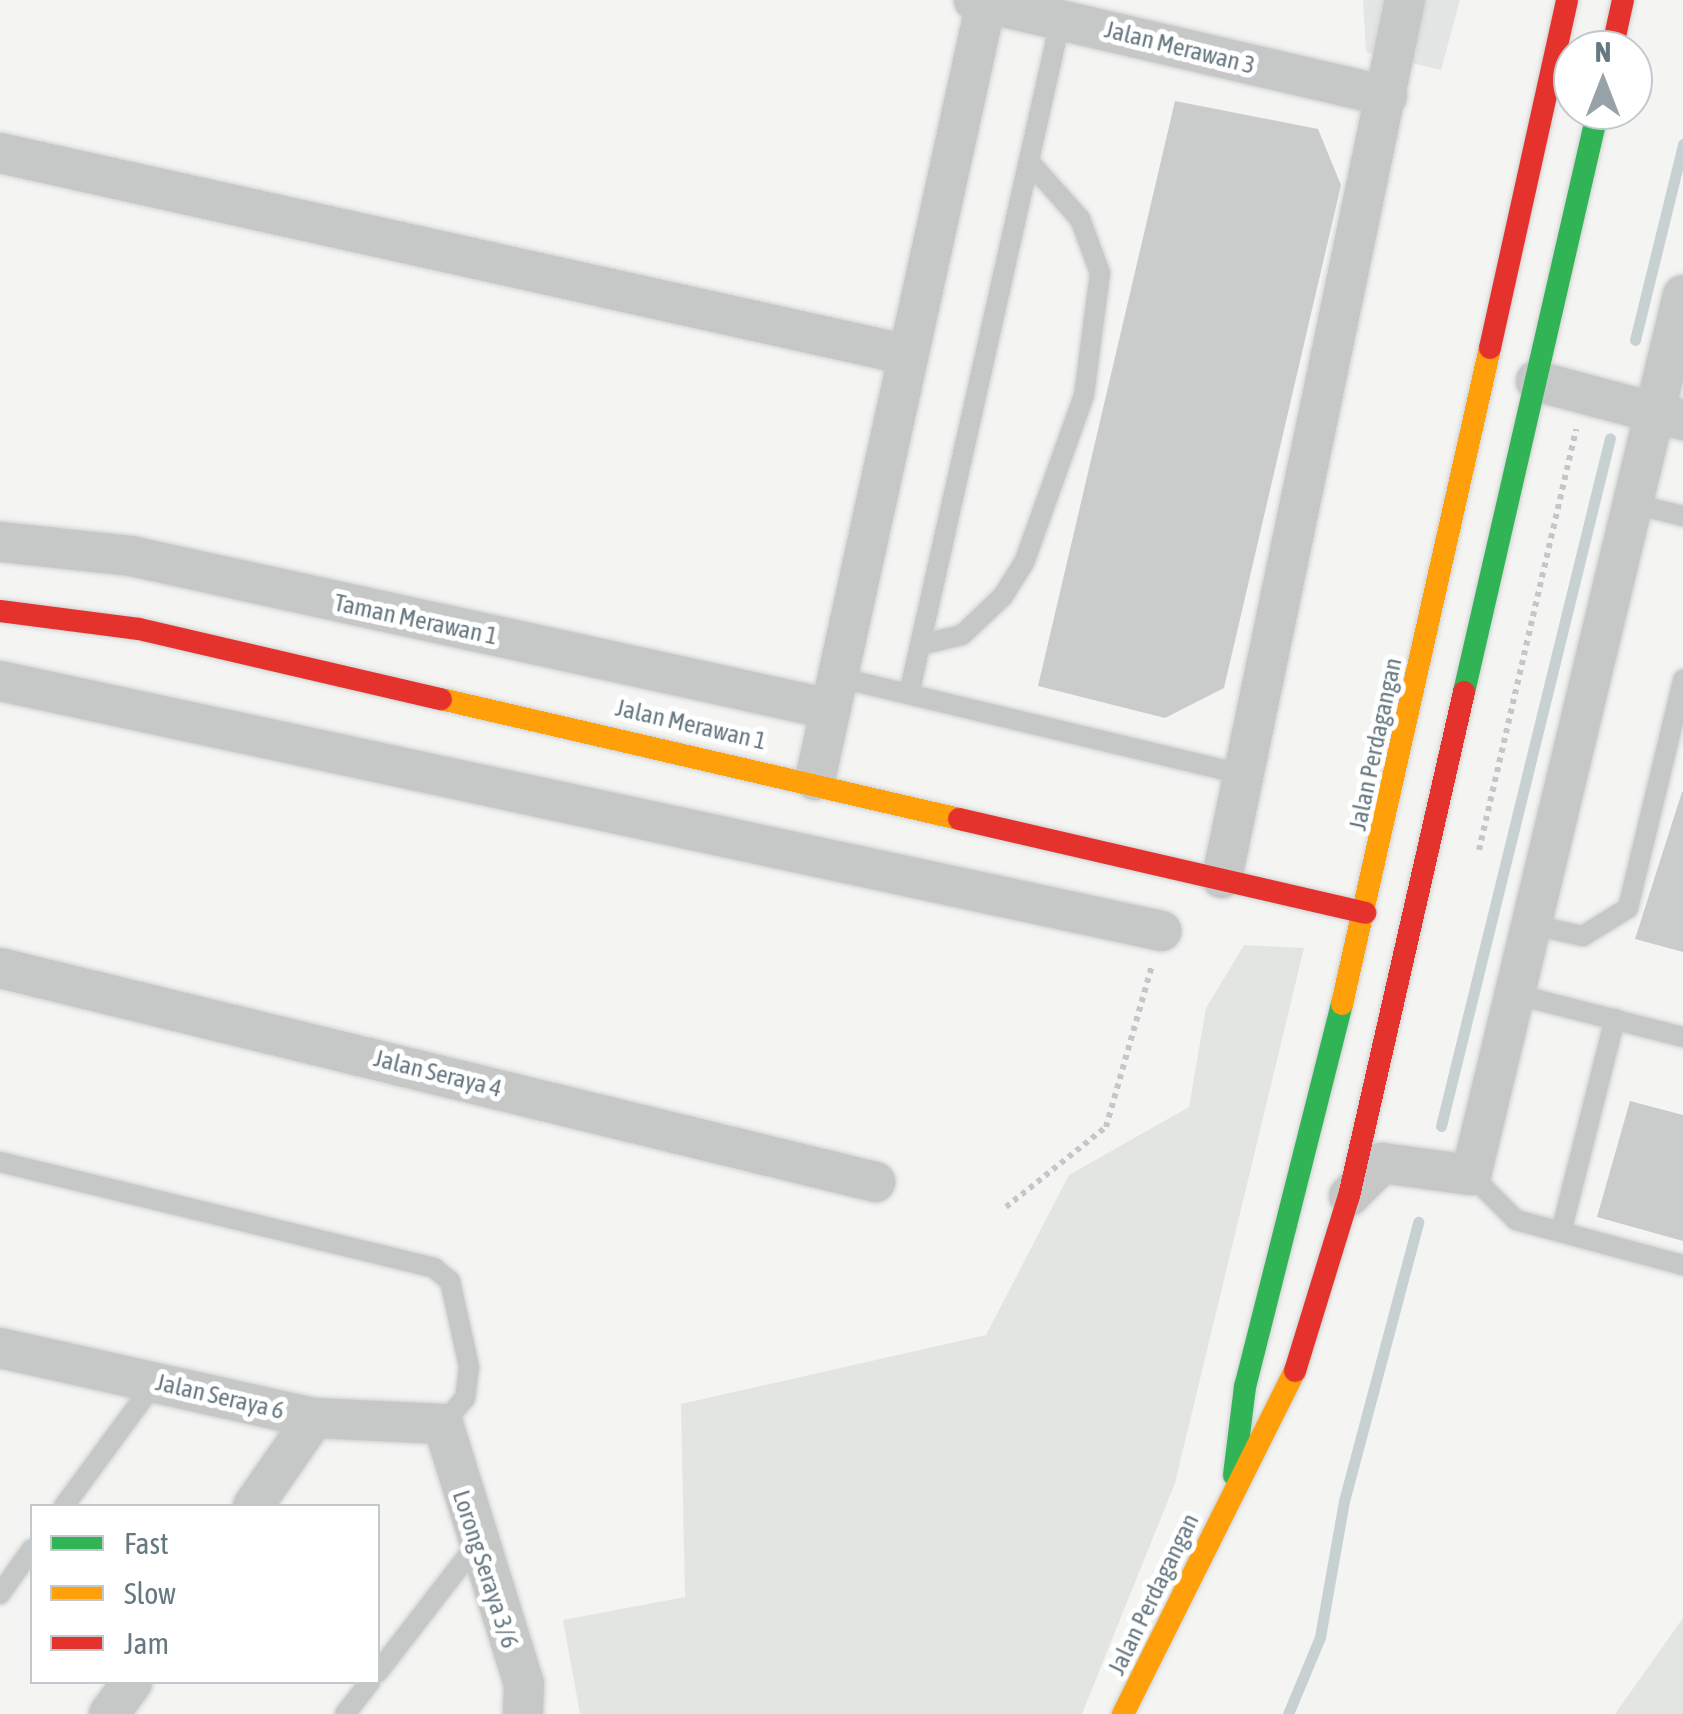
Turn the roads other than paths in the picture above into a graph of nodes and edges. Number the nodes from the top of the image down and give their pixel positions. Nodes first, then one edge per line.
1 (1405, 0) edge
2 (1567, 0) edge
3 (1623, 0) edge
4 (980, 1) edge
5 (1062, 18) junction
6 (1616, 30) edge
7 (1386, 96) junction
8 (1593, 130) edge
9 (0, 153) edge
10 (1032, 165) junction
11 (1681, 312) edge
12 (908, 354) junction
13 (1536, 381) junction
14 (1659, 414) edge
15 (1630, 504) junction
16 (1683, 516) edge
17 (0, 542) edge
18 (0, 611) edge
19 (920, 646) junction
20 (1683, 680) edge
21 (0, 681) edge
22 (834, 693) junction
23 (909, 694) junction
24 (1678, 724) edge
25 (1244, 775) junction
26 (814, 780) junction
27 (1222, 878) junction
28 (1366, 914) junction
29 (1526, 923) junction
30 (1162, 932) road end
31 (0, 968) edge
32 (1508, 992) junction
33 (1615, 1020) junction
34 (1683, 1037) edge
35 (0, 1162) edge
36 (1443, 1167) junction
37 (875, 1182) dead end
38 (1348, 1196) junction
39 (1561, 1232) junction
40 (1683, 1265) edge
41 (0, 1348) edge
42 (155, 1382) junction
43 (314, 1418) junction
44 (443, 1424) junction
45 (1231, 1498) junction
46 (65, 1504) edge
47 (254, 1504) edge
48 (476, 1546) junction
49 (30, 1552) edge
50 (0, 1594) edge
51 (380, 1669) edge
52 (131, 1684) edge
53 (368, 1684) edge
54 (109, 1714) edge
55 (344, 1714) edge
56 (523, 1714) edge
57 (1123, 1714) edge

1 - 7 street
2 - 28 main road, Jalan Perdagangan
3 - 6 main road
4 - 5 street, Jalan Merawan 3
4 - 12 street
5 - 7 street, Jalan Merawan 3
5 - 10 lane
7 - 25 street
8 - 13 main road, Jalan Perdagangan
9 - 12 street
10 - 19 lane
10 - 19 lane
11 - 14 street
12 - 22 street
13 - 14 street
13 - 38 main road, Jalan Perdagangan
14 - 15 street
15 - 16 lane
15 - 29 street
17 - 22 street, Taman Merawan 1
18 - 26 main road, Jalan Merawan 1
19 - 23 lane
20 - 24 lane
21 - 30 street
22 - 23 lane
22 - 26 street
23 - 25 lane
24 - 29 lane
25 - 27 street
26 - 27 main road, Jalan Merawan 1
27 - 28 main road, Jalan Merawan 1
28 - 45 main road, Jalan Perdagangan
29 - 32 street
31 - 37 street, Jalan Seraya 4
32 - 33 lane
32 - 36 street
33 - 34 lane
33 - 39 lane
35 - 44 lane
36 - 38 street
36 - 39 lane
38 - 45 main road, Jalan Perdagangan
39 - 40 lane
41 - 42 street, Jalan Seraya 6
42 - 43 street, Jalan Seraya 6
42 - 46 lane
43 - 44 street, Jalan Seraya 6
43 - 47 street
44 - 48 street, Lorong Seraya 3/6
45 - 57 main road, Jalan Perdagangan
48 - 51 lane
48 - 56 street, Lorong Seraya 3/6
49 - 50 lane
52 - 54 street
53 - 55 lane

